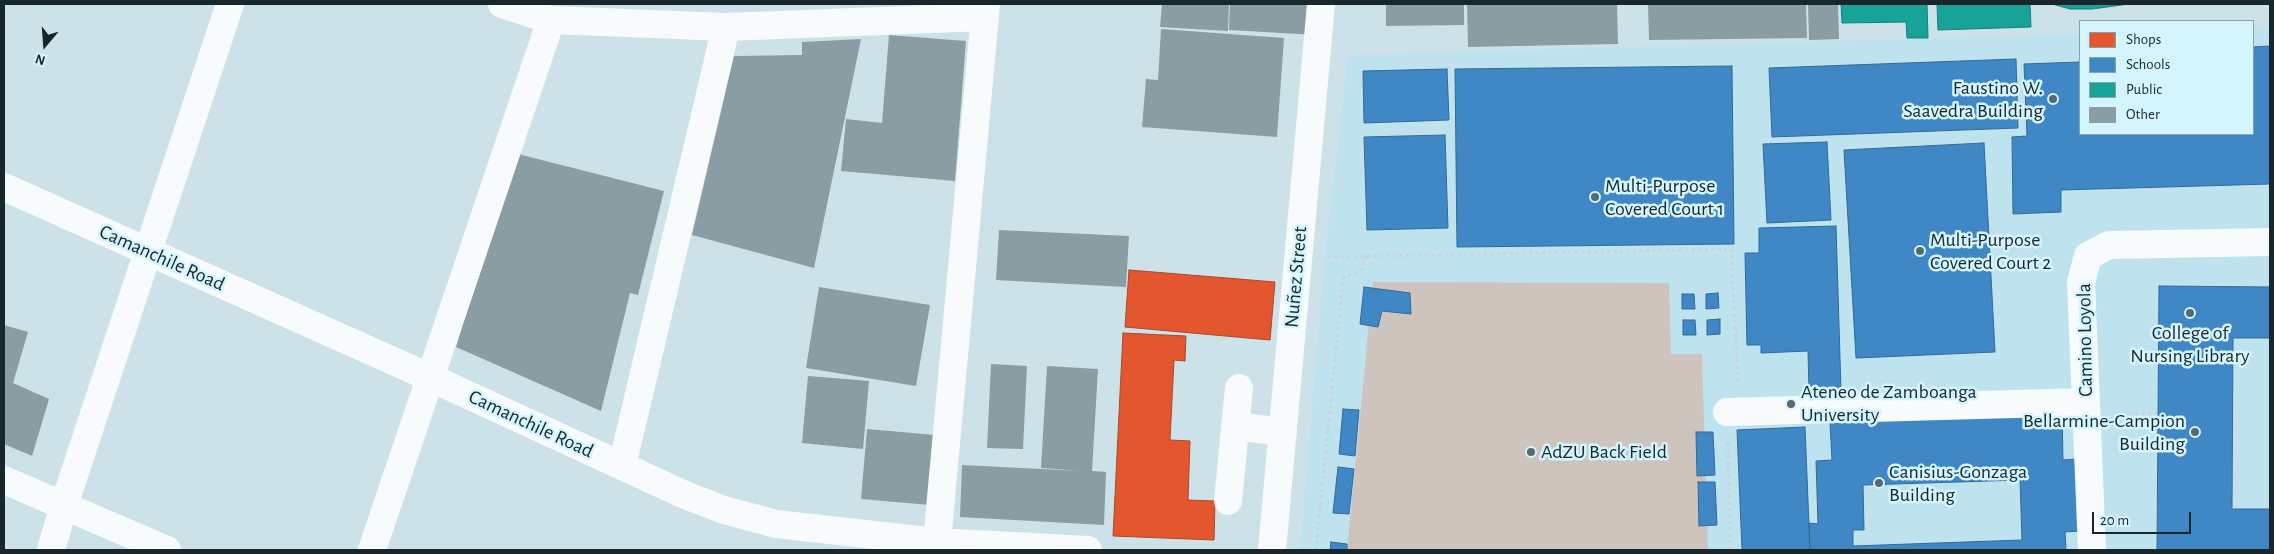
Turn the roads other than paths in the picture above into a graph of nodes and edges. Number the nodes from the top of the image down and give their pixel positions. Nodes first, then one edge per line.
1 (230, 4) edge
2 (502, 4) edge
3 (1321, 4) edge
4 (985, 10) edge
5 (552, 20) junction
6 (726, 27) junction
7 (4, 187) edge
8 (2270, 242) edge
9 (149, 253) junction
10 (429, 377) junction
11 (1239, 388) dead end
12 (2097, 408) junction
13 (1727, 412) dead end
14 (1235, 426) junction
15 (1283, 432) junction
16 (622, 466) junction
17 (4, 480) edge
18 (1228, 502) dead end
19 (64, 505) junction
20 (937, 542) junction
21 (992, 548) edge
22 (51, 550) edge
23 (167, 550) edge
24 (372, 550) edge
25 (1088, 550) edge
26 (1272, 550) edge
27 (2092, 550) edge

1 - 9 street
2 - 5 street
3 - 15 street, Nuñez Street
4 - 6 street
4 - 20 street
5 - 6 street
5 - 10 street
6 - 16 street
7 - 9 street, Camanchile Road
8 - 12 street, Camino Loyola
9 - 10 street, Camanchile Road
9 - 19 street
10 - 16 street, Camanchile Road
10 - 24 street
11 - 14 street
12 - 13 street
12 - 27 street, Camino Loyola
14 - 15 street
14 - 18 street
15 - 26 street, Nuñez Street
16 - 20 street, Camanchile Road
17 - 19 street
19 - 22 street
19 - 23 street
20 - 21 street, Camanchile Road
21 - 25 street, Camanchile Road

